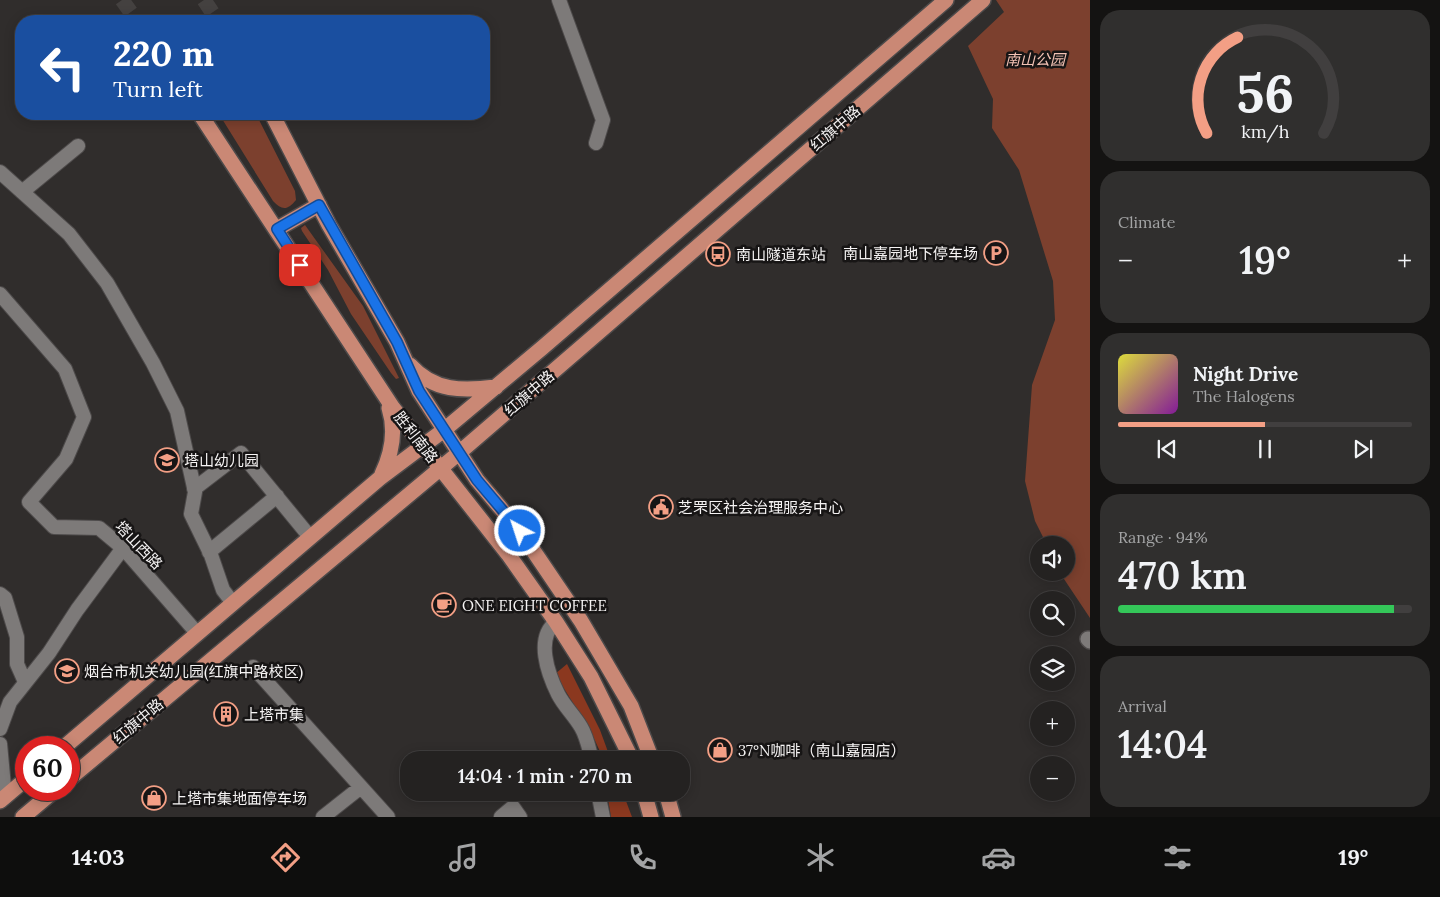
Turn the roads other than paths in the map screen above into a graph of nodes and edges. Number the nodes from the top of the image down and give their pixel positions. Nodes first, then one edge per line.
1 (559, 0) edge
2 (946, 0) edge
3 (983, 0) edge
4 (204, 120) edge
5 (275, 120) edge
6 (596, 143) dead end
7 (78, 146) dead end
8 (0, 172) edge
9 (22, 192) junction
10 (319, 205) junction
11 (277, 229) junction
12 (0, 294) edge
13 (405, 359) junction
14 (496, 387) junction
15 (383, 392) junction
16 (444, 430) junction
17 (421, 445) junction
18 (460, 452) junction
19 (440, 468) junction
20 (380, 478) junction
21 (194, 489) junction
22 (277, 496) junction
23 (310, 537) junction
24 (123, 548) junction
25 (210, 552) junction
26 (0, 594) edge
27 (233, 602) junction
28 (556, 622) junction
29 (197, 633) junction
30 (253, 667) dead end
31 (24, 682) junction
32 (0, 729) edge
33 (77, 736) edge
34 (0, 744) edge
35 (589, 751) edge
36 (628, 751) edge
37 (648, 751) edge
38 (80, 770) edge
39 (360, 787) junction
40 (15, 788) edge
41 (2, 799) edge
42 (43, 801) edge
43 (600, 801) edge
44 (647, 801) edge
45 (668, 801) edge
46 (23, 817) edge
47 (323, 817) edge
48 (388, 817) edge
49 (501, 817) edge
50 (520, 817) edge
51 (603, 817) edge
52 (651, 817) edge
53 (672, 817) edge

1 - 6 street
2 - 14 main road, 红旗中路
3 - 18 main road, 红旗中路
4 - 11 main road, 胜利南路
5 - 10 main road, 胜利南路
7 - 9 street
8 - 9 street
9 - 21 street
10 - 11 main road
10 - 13 main road, 胜利南路
11 - 15 main road, 胜利南路
12 - 24 street, 塔山西路
13 - 14 main road
13 - 16 main road, 胜利南路
14 - 16 main road, 红旗中路
15 - 17 main road, 胜利南路
15 - 20 main road
16 - 17 main road, 红旗中路
16 - 18 main road, 胜利南路
17 - 19 main road, 胜利南路
17 - 20 main road, 红旗中路
18 - 19 main road, 红旗中路
18 - 37 main road, 胜利南路
19 - 28 main road, 胜利南路
19 - 38 main road, 红旗中路
20 - 23 main road, 红旗中路
21 - 22 street
21 - 25 street
22 - 23 street
22 - 25 street
23 - 27 main road, 红旗中路
24 - 29 street, 塔山西路
24 - 31 street
25 - 27 street
26 - 31 street
27 - 29 main road, 红旗中路
28 - 35 street
28 - 36 main road, 胜利南路
29 - 33 main road, 红旗中路
30 - 39 street
31 - 32 street
34 - 41 street
39 - 47 street
39 - 48 street
40 - 41 main road
42 - 46 main road
43 - 51 street
44 - 52 main road
45 - 53 main road
49 - 50 street

